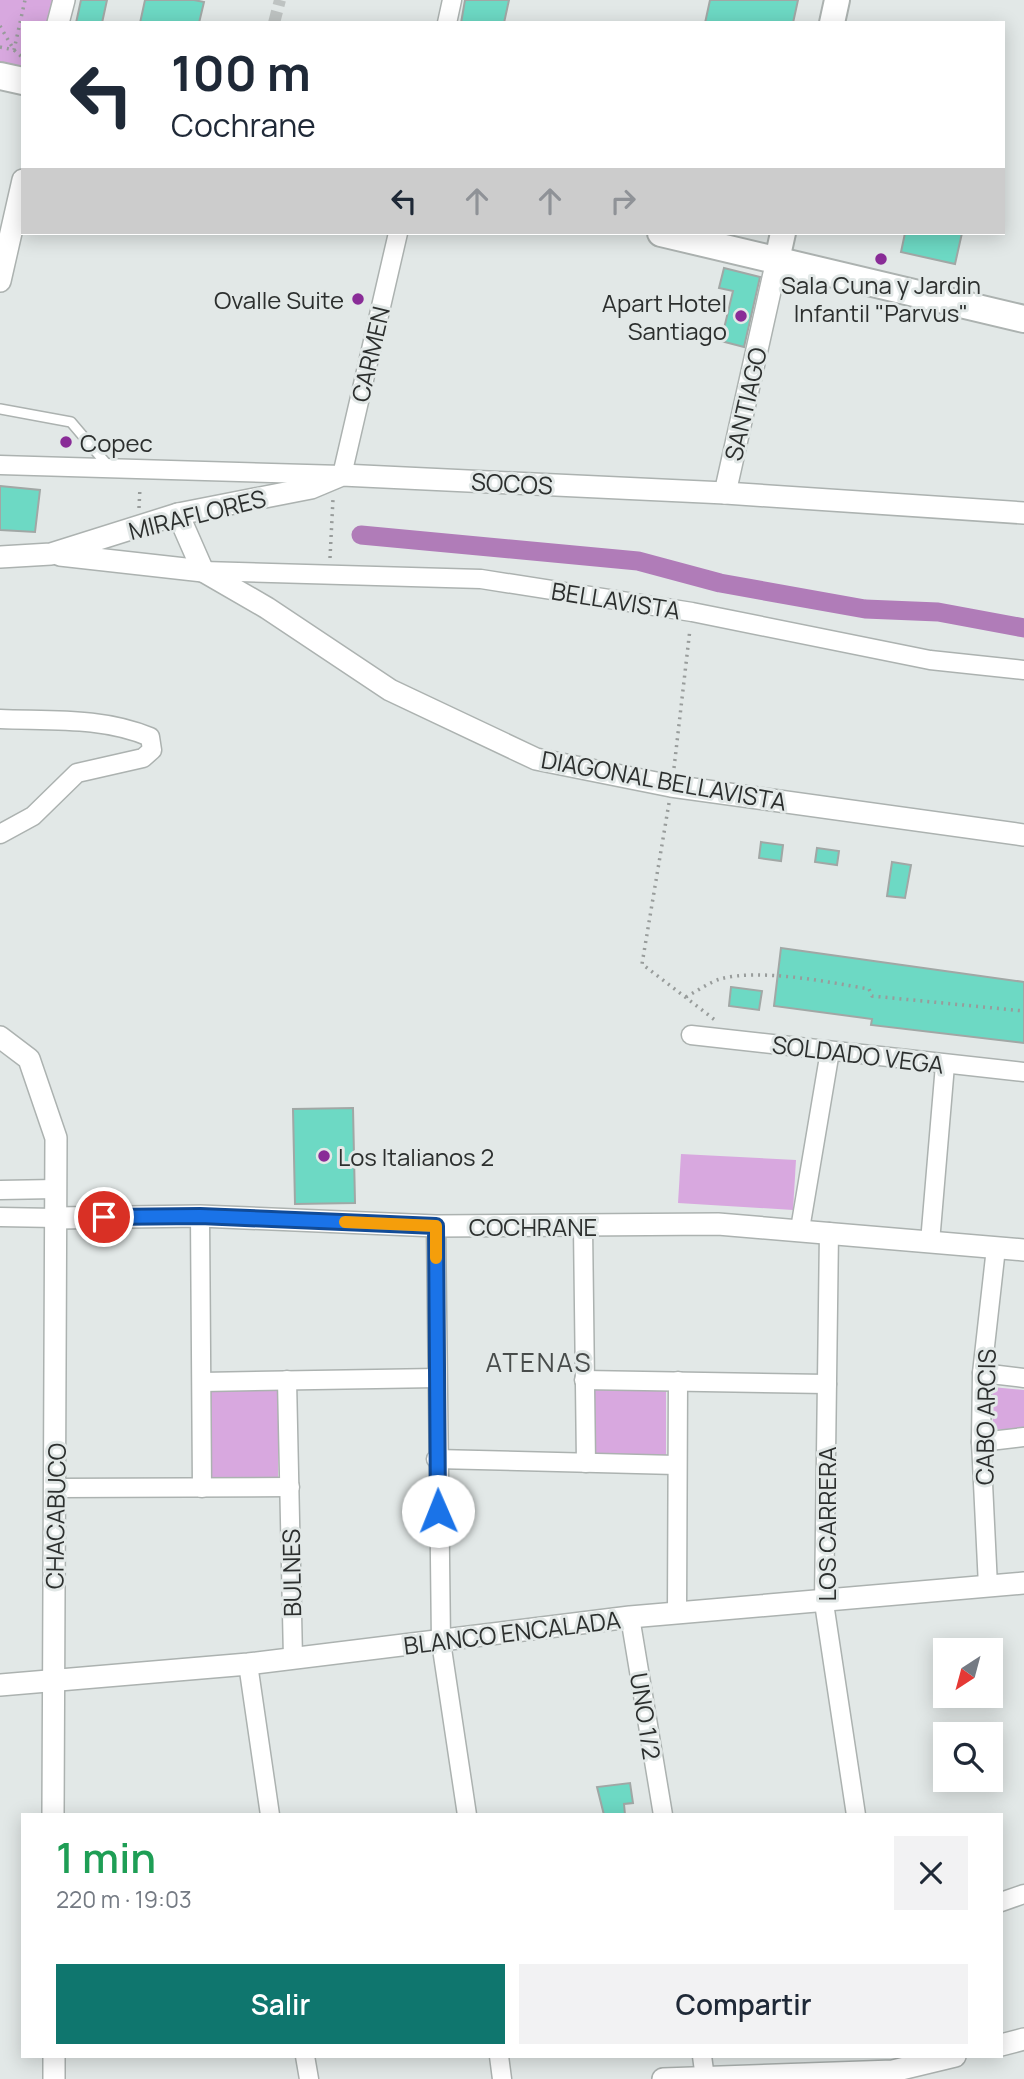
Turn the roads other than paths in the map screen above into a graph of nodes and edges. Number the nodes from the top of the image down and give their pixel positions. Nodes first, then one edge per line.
1 (64, 0) edge
2 (452, 0) edge
3 (837, 0) edge
4 (59, 21) edge
5 (447, 21) edge
6 (832, 21) edge
7 (0, 76) edge
8 (21, 81) edge
9 (21, 189) edge
10 (398, 235) edge
11 (670, 235) edge
12 (783, 235) edge
13 (777, 260) junction
14 (0, 281) edge
15 (1024, 319) edge
16 (0, 409) edge
17 (0, 464) edge
18 (111, 470) junction
19 (348, 475) junction
20 (725, 493) junction
21 (1024, 513) edge
22 (178, 514) junction
23 (51, 554) junction
24 (0, 557) edge
25 (203, 570) junction
26 (1024, 670) edge
27 (0, 719) edge
28 (0, 834) edge
29 (1024, 835) edge
30 (691, 1035) dead end
31 (0, 1037) edge
32 (830, 1051) junction
33 (946, 1065) junction
34 (1024, 1072) edge
35 (56, 1189) junction
36 (0, 1190) edge
37 (200, 1216) junction
38 (0, 1217) edge
39 (56, 1218) junction
40 (436, 1226) junction
41 (583, 1227) junction
42 (800, 1228) junction
43 (829, 1232) junction
44 (930, 1242) junction
45 (996, 1248) junction
46 (1024, 1250) edge
47 (982, 1373) junction
48 (1024, 1377) edge
49 (437, 1378) junction
50 (287, 1380) junction
51 (584, 1380) junction
52 (678, 1381) junction
53 (202, 1382) junction
54 (827, 1384) junction
55 (1024, 1437) edge
56 (981, 1442) junction
57 (436, 1459) junction
58 (586, 1463) junction
59 (676, 1465) junction
60 (290, 1487) junction
61 (56, 1488) junction
62 (202, 1488) junction
63 (1024, 1583) edge
64 (988, 1586) junction
65 (824, 1603) junction
66 (677, 1614) junction
67 (630, 1618) junction
68 (440, 1642) junction
69 (293, 1659) junction
70 (247, 1664) junction
71 (52, 1679) junction
72 (0, 1685) edge
73 (52, 1813) edge
74 (270, 1813) edge
75 (467, 1813) edge
76 (663, 1813) edge
77 (856, 1813) edge
78 (1024, 1894) edge
79 (1003, 1901) edge
80 (1024, 2039) edge
81 (1003, 2044) edge
82 (54, 2058) edge
83 (305, 2058) edge
84 (499, 2058) edge
85 (702, 2058) edge
86 (939, 2058) edge
87 (892, 2064) edge
88 (705, 2078) edge
89 (54, 2079) edge
90 (309, 2079) edge
91 (502, 2079) edge
92 (663, 2079) edge

1 - 4 street
2 - 5 street
3 - 6 main road
7 - 8 main road
9 - 14 street
10 - 19 street, CARMEN
11 - 13 main road
12 - 13 main road, SANTIAGO
13 - 15 main road
13 - 20 street, SANTIAGO
16 - 18 lane
17 - 18 street, SOCOS
18 - 19 street, SOCOS
19 - 20 street, SOCOS
19 - 22 street, MIRAFLORES
20 - 21 street, SOCOS
22 - 23 street, MIRAFLORES
22 - 25 street
23 - 24 street, MIRAFLORES
23 - 25 street, MIRAFLORES
25 - 26 street, BELLAVISTA
25 - 29 street, DIAGONAL BELLAVISTA
27 - 28 street
30 - 32 street, SOLDADO VEGA
31 - 35 street, CHACABUCO
32 - 33 street, SOLDADO VEGA
32 - 42 street
33 - 34 street, SOLDADO VEGA
33 - 44 street
35 - 36 street
35 - 39 street, CHACABUCO
37 - 39 street, COCHRANE
37 - 40 street, COCHRANE
37 - 53 street
38 - 39 street, COCHRANE
39 - 61 street, CHACABUCO
40 - 41 street, COCHRANE
40 - 49 street
41 - 42 street, COCHRANE
41 - 51 street
42 - 43 street, COCHRANE
43 - 44 street, COCHRANE
43 - 54 street, LOS CARRERA
44 - 45 street, COCHRANE
45 - 46 street, COCHRANE
45 - 47 street, CABO ARCIS
47 - 48 street
47 - 56 street, CABO ARCIS
49 - 50 street
49 - 57 street
50 - 53 street
50 - 60 street, BULNES
51 - 52 street
51 - 58 street
52 - 54 street
52 - 59 street
53 - 62 street
54 - 65 street, LOS CARRERA
55 - 56 street
56 - 64 street, CABO ARCIS
57 - 58 street
57 - 68 street
58 - 59 street
59 - 66 street
60 - 62 street
60 - 69 street, BULNES
61 - 62 street
61 - 71 street, CHACABUCO
63 - 64 street, BLANCO ENCALADA
64 - 65 street, BLANCO ENCALADA
65 - 66 street, BLANCO ENCALADA
65 - 77 street, LOS CARRERA
66 - 67 street, BLANCO ENCALADA
67 - 68 street, BLANCO ENCALADA
67 - 76 street, UNO 1/2
68 - 69 street, BLANCO ENCALADA
68 - 75 street
69 - 70 street, BLANCO ENCALADA
70 - 71 street, BLANCO ENCALADA
70 - 74 street
71 - 72 street, BLANCO ENCALADA
71 - 73 street, CHACABUCO
78 - 79 street
80 - 81 street
82 - 89 street
83 - 90 street
84 - 91 street
85 - 88 street
86 - 87 street
87 - 88 street
88 - 92 street

